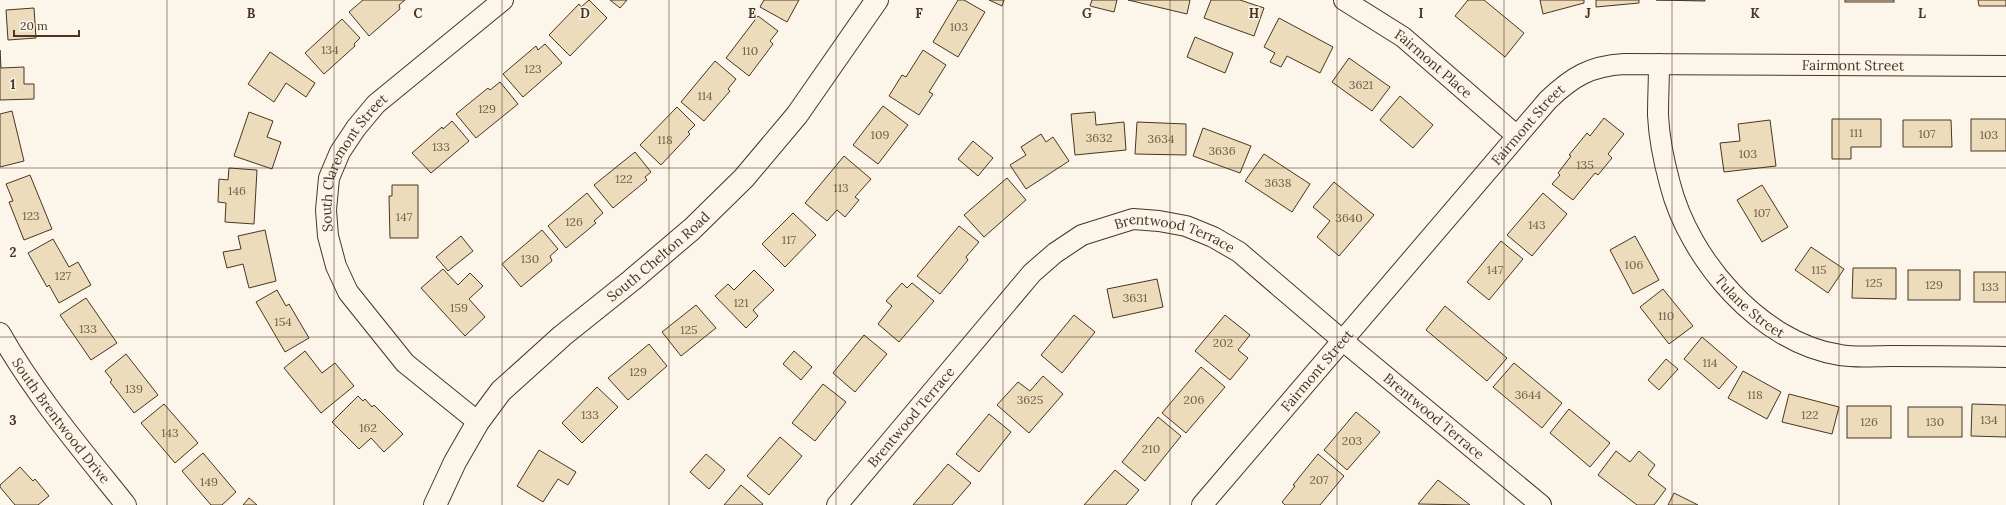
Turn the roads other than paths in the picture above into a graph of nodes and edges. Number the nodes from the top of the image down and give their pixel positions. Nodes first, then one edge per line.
1 (503, 0) edge
2 (877, 0) edge
3 (1344, 0) edge
4 (1659, 64) junction
5 (2006, 66) edge
6 (1517, 136) junction
7 (0, 333) edge
8 (1342, 340) junction
9 (2006, 357) edge
10 (478, 422) junction
11 (126, 505) edge
12 (436, 505) edge
13 (837, 505) edge
14 (1202, 505) edge
15 (1541, 505) edge

1 - 10 street, South Claremont Street
2 - 10 main road, South Chelton Road
3 - 6 street, Fairmont Place
4 - 5 street, Fairmont Street
4 - 6 street, Fairmont Street
4 - 9 street, Tulane Street
6 - 8 street, Fairmont Street
7 - 11 street, South Brentwood Drive
8 - 13 street, Brentwood Terrace
8 - 14 street, Fairmont Street
8 - 15 street, Brentwood Terrace
10 - 12 main road, South Chelton Road

